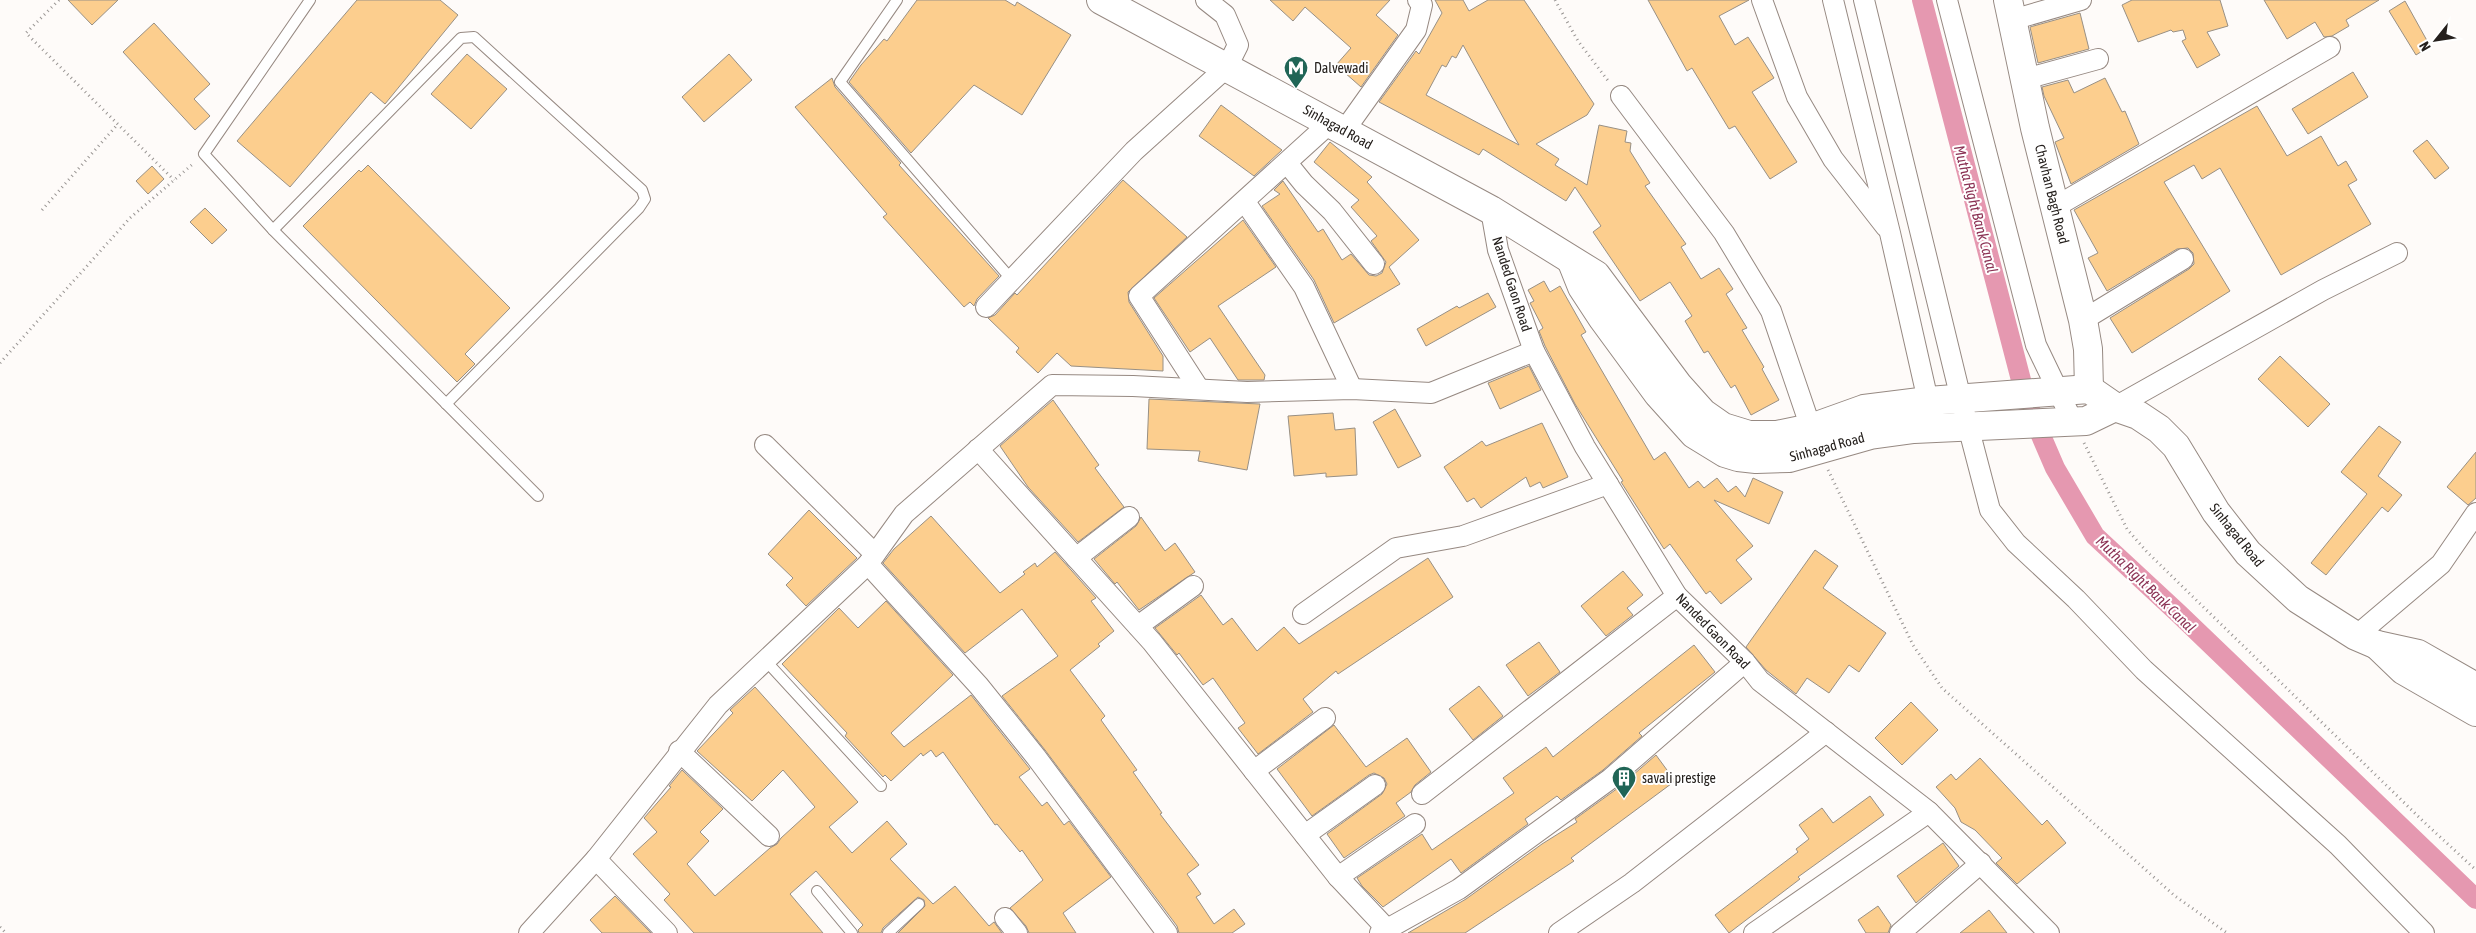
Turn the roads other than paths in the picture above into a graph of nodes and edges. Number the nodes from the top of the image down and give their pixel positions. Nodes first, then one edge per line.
1 (310, 0) edge
2 (897, 0) edge
3 (1101, 0) edge
4 (1206, 0) edge
5 (1418, 0) edge
6 (1762, 0) edge
7 (1833, 0) edge
8 (1864, 0) edge
9 (1947, 0) edge
10 (2081, 0) edge
11 (2010, 10) edge
12 (2330, 47) dead end
13 (2098, 59) dead end
14 (1227, 67) junction
15 (2025, 79) junction
16 (1621, 96) road end
17 (1337, 127) junction
18 (1287, 164) junction
19 (1245, 202) junction
20 (2055, 208) junction
21 (1491, 210) junction
22 (273, 230) junction
23 (1890, 233) junction
24 (2397, 253) dead end
25 (2183, 259) dead end
26 (1374, 264) dead end
27 (1012, 280) junction
28 (986, 307) dead end
29 (2083, 320) junction
30 (1534, 351) junction
31 (1199, 389) junction
32 (1352, 389) junction
33 (2089, 389) junction
34 (2057, 390) junction
35 (1961, 399) junction
36 (1928, 401) junction
37 (446, 404) junction
38 (2116, 406) junction
39 (1867, 422) junction
40 (2073, 422) junction
41 (1968, 426) junction
42 (1935, 428) junction
43 (1815, 439) junction
44 (765, 445) dead end
45 (978, 449) junction
46 (1608, 484) junction
47 (538, 496) dead end
48 (2476, 513) edge
49 (1129, 517) dead end
50 (1076, 558) junction
51 (871, 559) junction
52 (1193, 586) dead end
53 (1678, 596) junction
54 (1303, 614) dead end
55 (1138, 626) junction
56 (2367, 640) junction
57 (765, 660) junction
58 (1745, 662) junction
59 (2476, 687) edge
60 (2476, 712) edge
61 (1325, 718) dead end
62 (1826, 732) junction
63 (679, 752) junction
64 (1254, 771) junction
65 (1375, 785) dead end
66 (880, 786) dead end
67 (1422, 794) dead end
68 (1930, 812) junction
69 (1415, 824) dead end
70 (1305, 835) junction
71 (769, 836) dead end
72 (596, 859) junction
73 (1981, 863) junction
74 (1338, 878) junction
75 (817, 890) dead end
76 (920, 904) dead end
77 (1383, 931) edge
78 (529, 933) edge
79 (667, 933) edge
80 (852, 933) edge
81 (888, 933) edge
82 (1167, 933) edge
83 (1560, 933) edge
84 (1754, 933) edge
85 (1900, 933) edge
86 (2049, 933) edge
87 (2424, 933) edge

1 - 22 lane
2 - 27 lane
3 - 14 main road, Sinhagad Road
4 - 14 street
5 - 17 street
6 - 23 street
7 - 23 street
8 - 35 street
9 - 34 street
10 - 11 street
11 - 15 main road, Chavhan Bagh Road
12 - 20 street
13 - 15 street
14 - 17 main road, Sinhagad Road
14 - 27 street
15 - 20 main road, Chavhan Bagh Road
16 - 43 street
17 - 18 street
17 - 21 main road, Sinhagad Road
18 - 19 street
18 - 26 street
19 - 31 street
19 - 32 street
20 - 29 main road, Chavhan Bagh Road
21 - 30 street, Nanded Gaon Road
21 - 43 main road, Sinhagad Road
22 - 37 lane
22 - 37 lane
23 - 36 street
24 - 38 street
25 - 29 street
27 - 28 street
29 - 33 main road, Chavhan Bagh Road
30 - 32 street
30 - 46 street, Nanded Gaon Road
31 - 32 street
31 - 45 street
33 - 34 main road, Sinhagad Road
33 - 38 main road, Sinhagad Road
34 - 35 main road, Sinhagad Road
34 - 40 street
35 - 36 main road, Sinhagad Road
35 - 41 street
36 - 39 main road, Sinhagad Road
36 - 42 street
37 - 47 lane
38 - 40 main road, Sinhagad Road
38 - 56 main road, Sinhagad Road
39 - 42 main road, Sinhagad Road
39 - 43 main road, Sinhagad Road
40 - 41 main road, Sinhagad Road
41 - 42 main road, Sinhagad Road
41 - 87 street
44 - 51 street
45 - 50 street
45 - 51 street
46 - 53 street, Nanded Gaon Road
46 - 54 street
48 - 56 street
49 - 50 street
50 - 55 street
51 - 57 street
51 - 82 street
52 - 55 street
53 - 58 street, Nanded Gaon Road
53 - 67 street
55 - 64 street
56 - 59 main road, Sinhagad Road
56 - 60 main road, Sinhagad Road
57 - 63 street
57 - 66 lane
58 - 62 street, Nanded Gaon Road
58 - 77 street
61 - 64 street
62 - 68 street, Nanded Gaon Road
62 - 83 street
63 - 71 street
63 - 72 street
64 - 70 street
65 - 70 street
68 - 73 street, Nanded Gaon Road
68 - 84 street
69 - 74 street
70 - 74 street
72 - 78 street
72 - 79 street
73 - 85 street
73 - 86 street, Nanded Gaon Road
74 - 77 street
75 - 80 lane
76 - 81 lane

